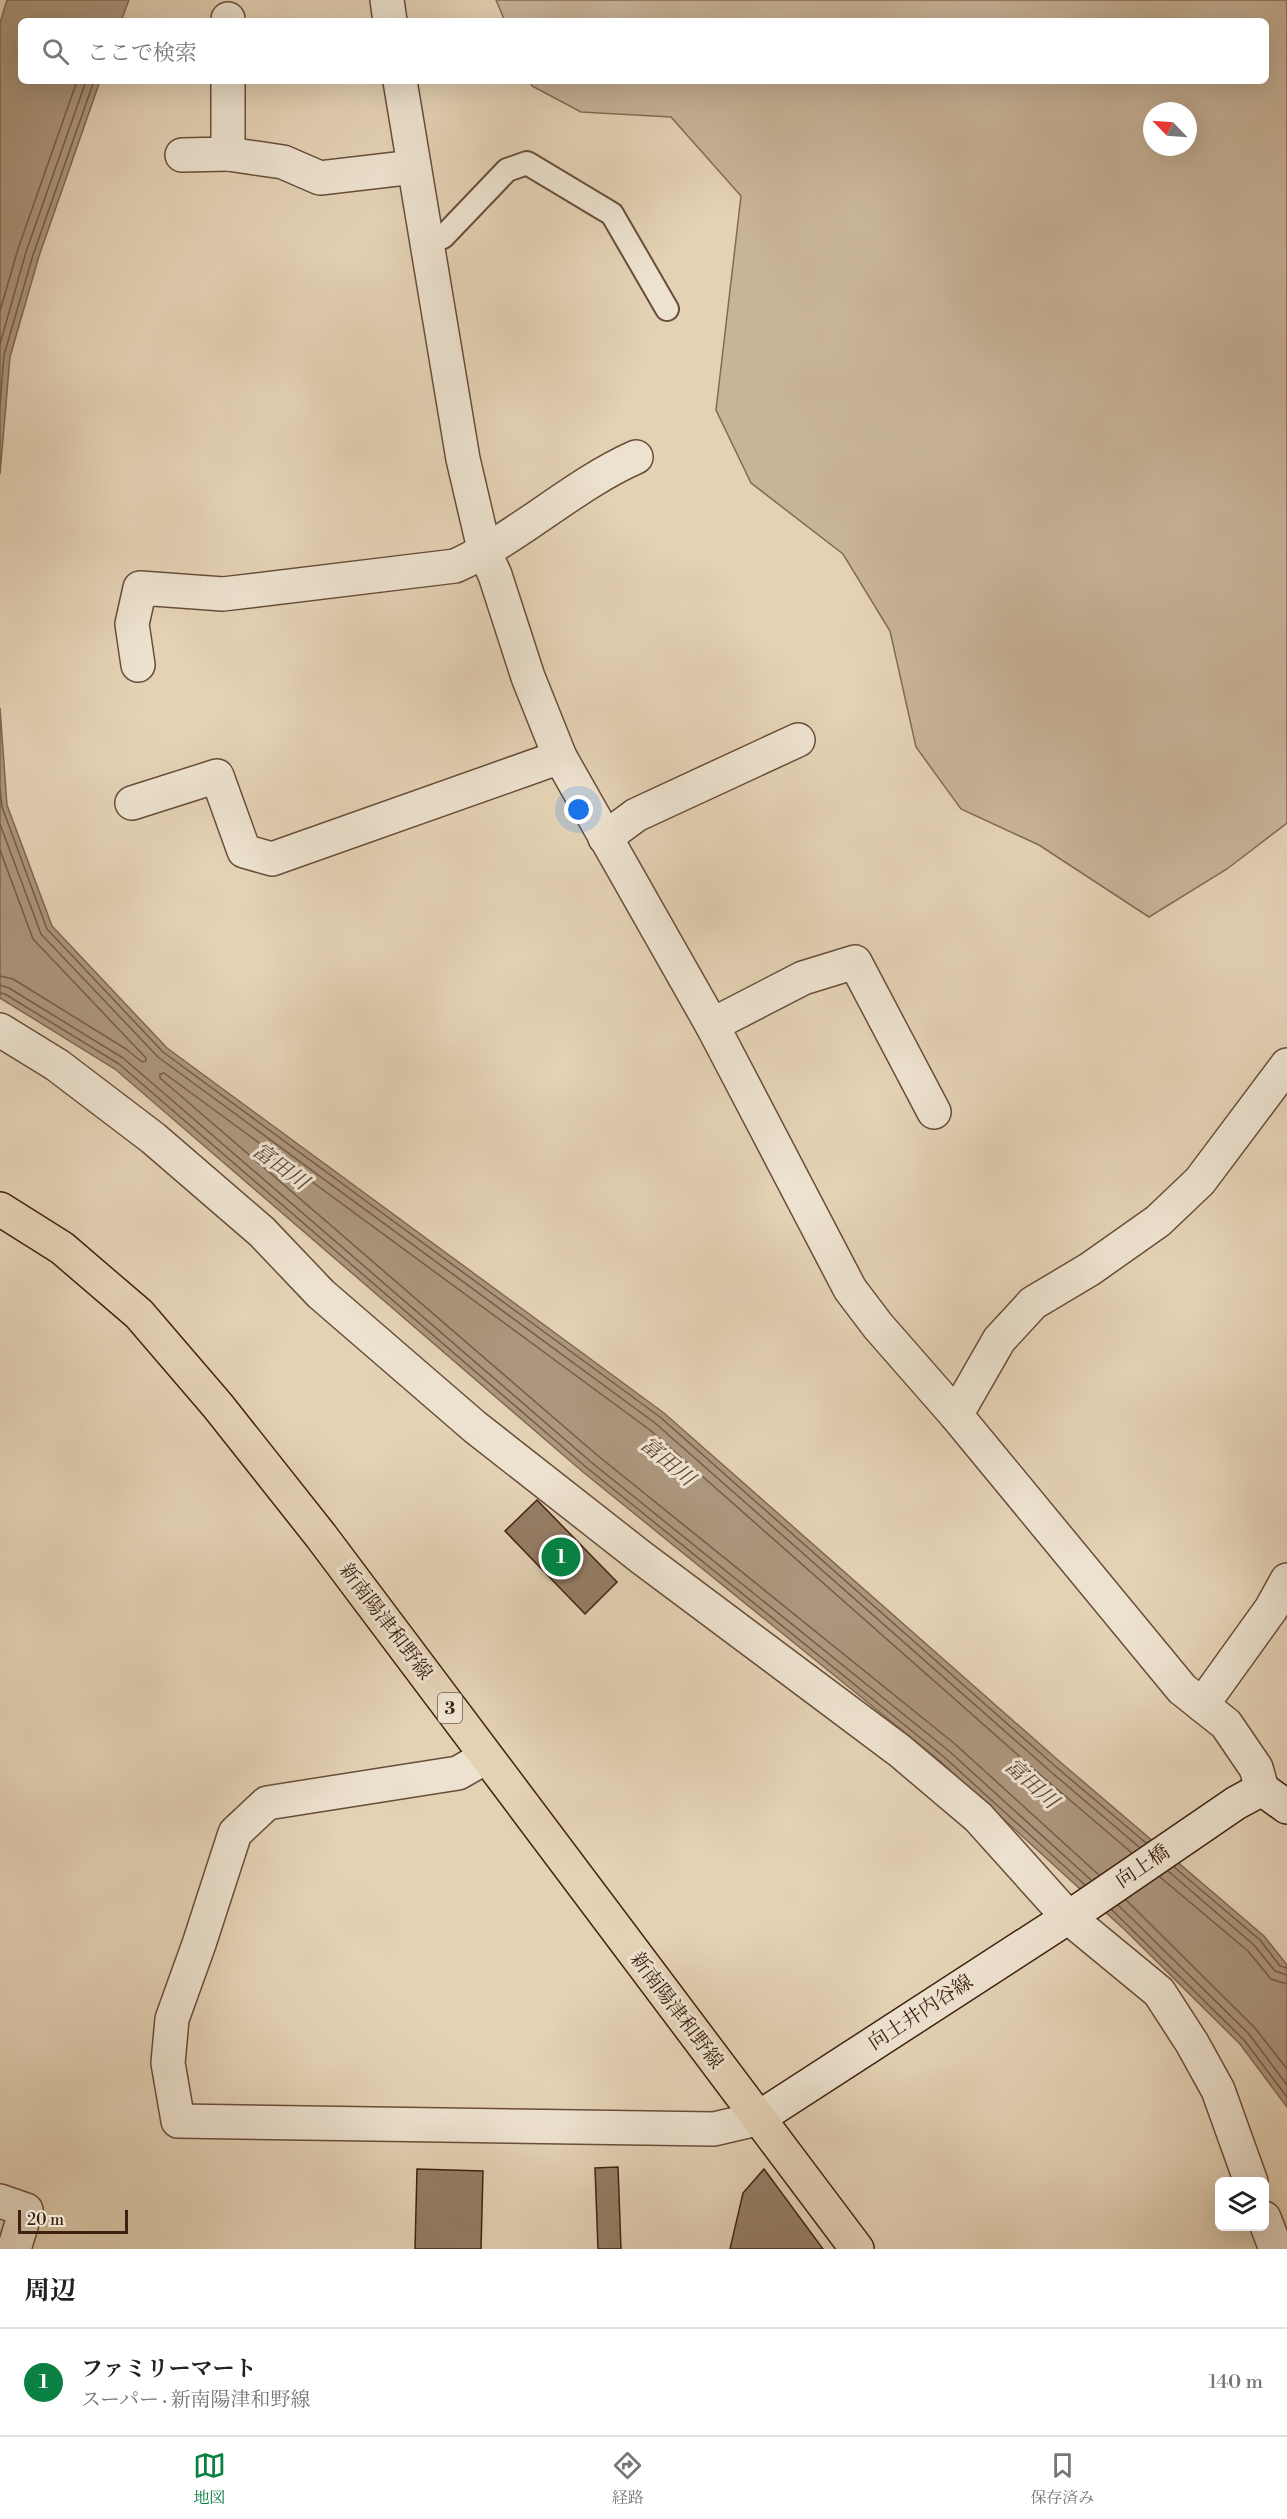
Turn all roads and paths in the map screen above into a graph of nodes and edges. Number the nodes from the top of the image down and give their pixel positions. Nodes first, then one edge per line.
1 (387, 0) edge
2 (390, 18) edge
3 (228, 84) edge
4 (400, 84) edge
5 (228, 154) junction
6 (182, 155) dead end
7 (414, 167) junction
8 (427, 243) junction
9 (667, 309) dead end
10 (636, 457) dead end
11 (485, 553) junction
12 (138, 665) dead end
13 (798, 740) dead end
14 (560, 757) junction
15 (132, 803) dead end
16 (605, 838) junction
17 (712, 1025) junction
18 (0, 1030) edge
19 (1287, 1065) edge
20 (934, 1112) dead end
21 (0, 1209) edge
22 (956, 1415) junction
23 (1287, 1580) edge
24 (1202, 1705) junction
25 (486, 1757) junction
26 (1274, 1798) edge
27 (1076, 1912) junction
28 (757, 2119) junction
29 (1250, 2177) edge
30 (0, 2201) edge
31 (1269, 2231) edge
32 (14, 2249) edge
33 (857, 2249) edge
34 (1276, 2249) edge

1 - 2 street
3 - 5 street
4 - 7 street
5 - 6 street
5 - 7 street
7 - 8 street
8 - 9 lane
8 - 11 street
10 - 11 street
11 - 12 street
11 - 14 street
13 - 16 street
14 - 15 street
14 - 16 street
16 - 17 street
17 - 20 street
17 - 22 street
18 - 27 street
19 - 22 street
21 - 25 main road, 新南陽津和野線 / 3
22 - 24 street
23 - 24 street
24 - 26 street
25 - 28 main road, 新南陽津和野線 / 3
25 - 28 street, 向土井内谷線
26 - 27 street, 向上橋
27 - 28 street, 向土井内谷線
27 - 29 street
28 - 33 main road, 新南陽津和野線 / 3
30 - 32 street
31 - 34 street

